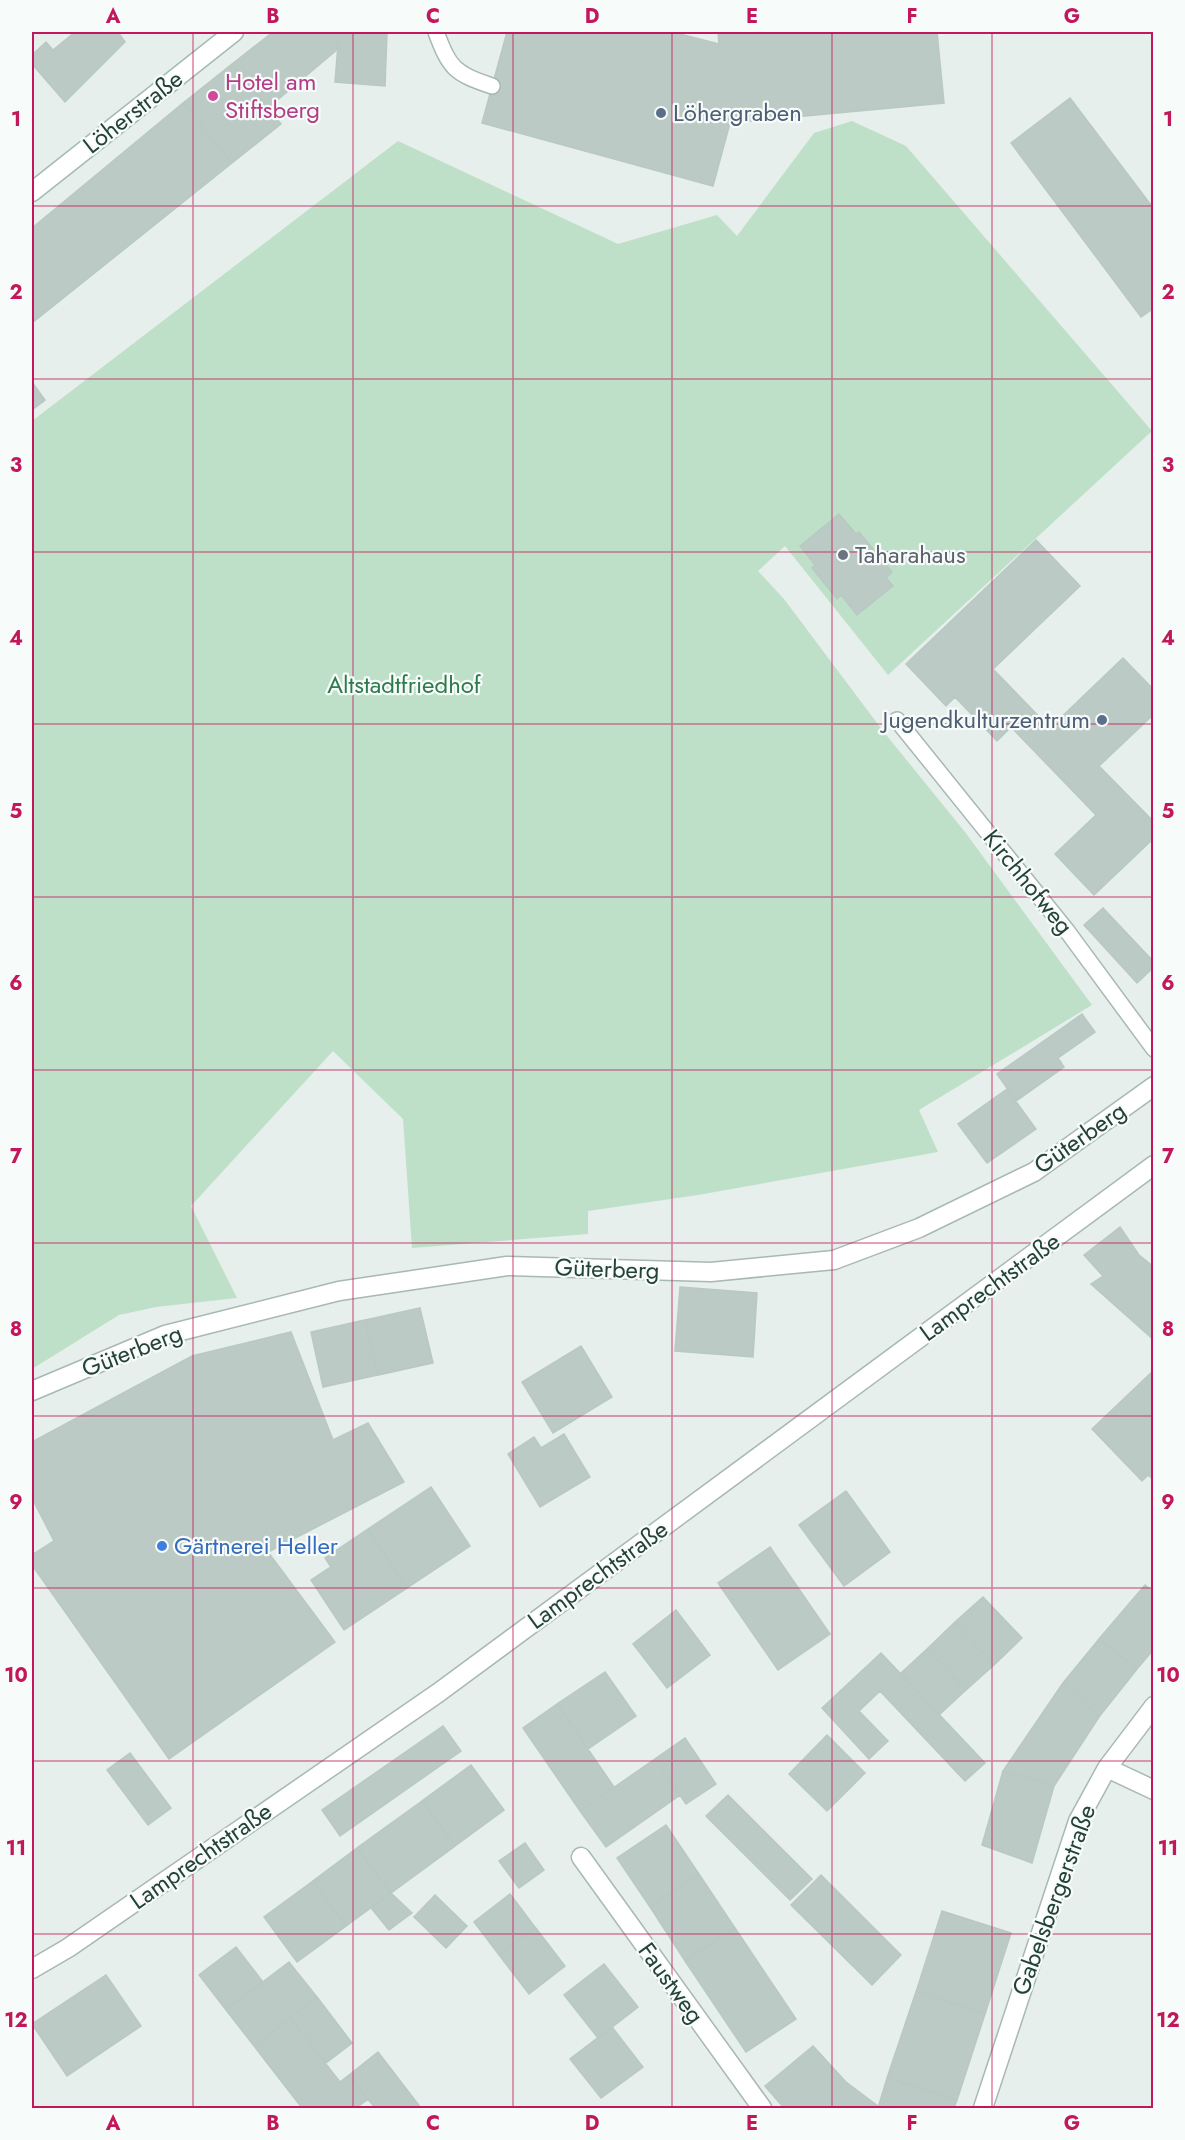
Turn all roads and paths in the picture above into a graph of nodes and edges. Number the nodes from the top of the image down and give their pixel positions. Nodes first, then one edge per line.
1 (234, 32) edge
2 (436, 32) edge
3 (492, 86) dead end
4 (32, 192) edge
5 (897, 720) dead end
6 (1154, 1049) edge
7 (1154, 1086) edge
8 (1154, 1166) edge
9 (32, 1391) edge
10 (1154, 1706) edge
11 (1107, 1768) junction
12 (1154, 1790) edge
13 (581, 1857) dead end
14 (32, 1969) edge
15 (762, 2109) edge
16 (983, 2109) edge

1 - 4 street, Löherstraße
2 - 3 lane
5 - 6 lane, Kirchhofweg
7 - 9 street, Güterberg
8 - 14 street, Lamprechtstraße
10 - 11 street, Gabelsbergerstraße
11 - 12 street
11 - 16 street, Gabelsbergerstraße
13 - 15 street, Faustweg

